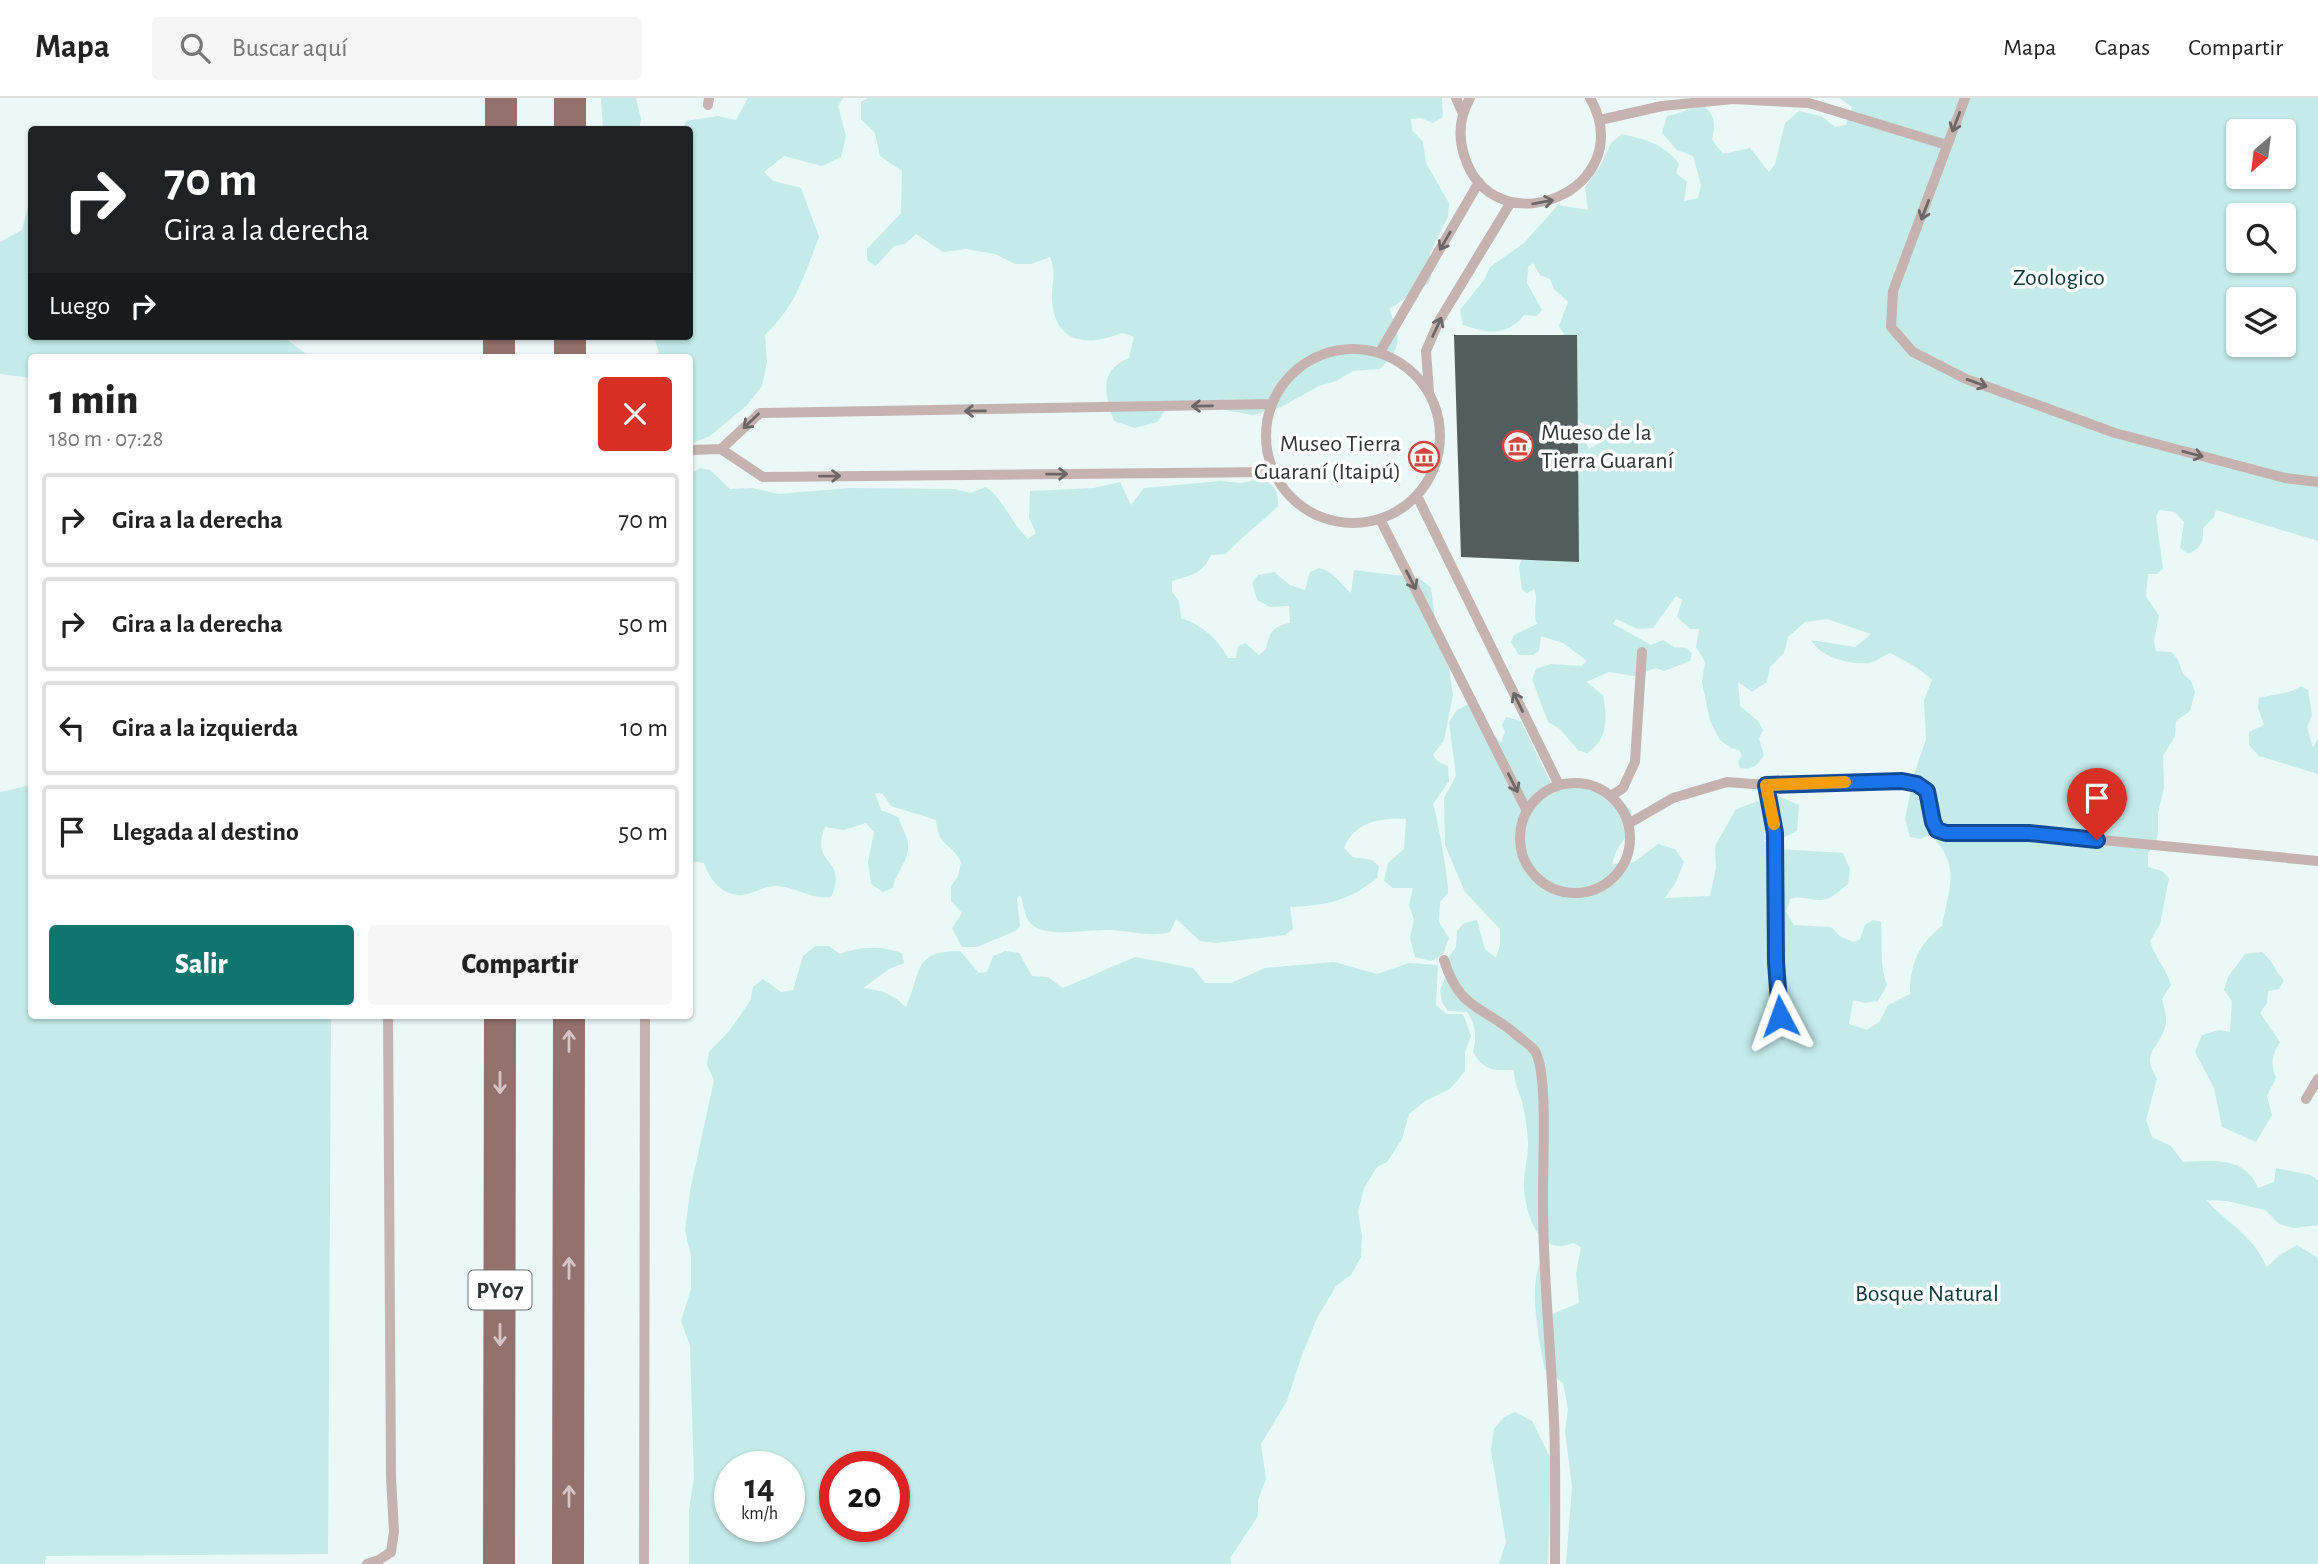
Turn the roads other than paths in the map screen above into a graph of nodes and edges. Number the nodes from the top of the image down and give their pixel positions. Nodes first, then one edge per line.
1 (501, 98) edge
2 (570, 98) edge
3 (1456, 98) edge
4 (1470, 98) edge
5 (1590, 98) edge
6 (1965, 98) edge
7 (1463, 114) junction
8 (1600, 120) junction
9 (501, 126) edge
10 (570, 126) edge
11 (1947, 145) junction
12 (1479, 181) junction
13 (1511, 202) junction
14 (1380, 352) junction
15 (1429, 393) junction
16 (1271, 404) junction
17 (721, 449) junction
18 (693, 450) edge
19 (1273, 472) junction
20 (2318, 482) edge
21 (1417, 496) junction
22 (1380, 519) junction
23 (1642, 652) dead end
24 (1559, 785) junction
25 (1766, 785) junction
26 (1611, 796) junction
27 (1527, 811) junction
28 (1628, 824) junction
29 (2318, 861) edge
30 (1444, 960) dead end
31 (1780, 1016) dead end
32 (388, 1019) edge
33 (500, 1019) edge
34 (569, 1019) edge
35 (645, 1019) edge
36 (2318, 1079) edge
37 (2306, 1099) dead end
38 (367, 1564) edge
39 (499, 1564) edge
40 (569, 1564) edge
41 (644, 1564) edge
42 (1555, 1564) edge

1 - 9 highway
2 - 10 highway
3 - 7 lane
4 - 7 lane
5 - 8 lane
6 -> 11 lane
7 - 12 lane
8 - 11 lane
13 -> 8 lane
11 -> 20 lane
12 - 13 lane
12 -> 14 lane
15 -> 13 lane
14 - 15 lane
14 - 16 lane
15 - 21 lane
16 -> 17 lane
16 - 19 lane
17 - 18 lane
17 -> 19 lane
19 - 22 lane
21 - 22 lane
24 -> 21 lane
22 -> 27 lane
23 - 26 lane
24 - 26 lane
24 - 27 lane
25 - 28 lane
25 - 29 lane
25 - 31 lane
26 - 28 lane
27 - 28 lane
30 - 42 lane
32 - 38 lane
33 -> 39 highway, PY07
40 -> 34 highway
35 - 41 lane
36 - 37 lane

